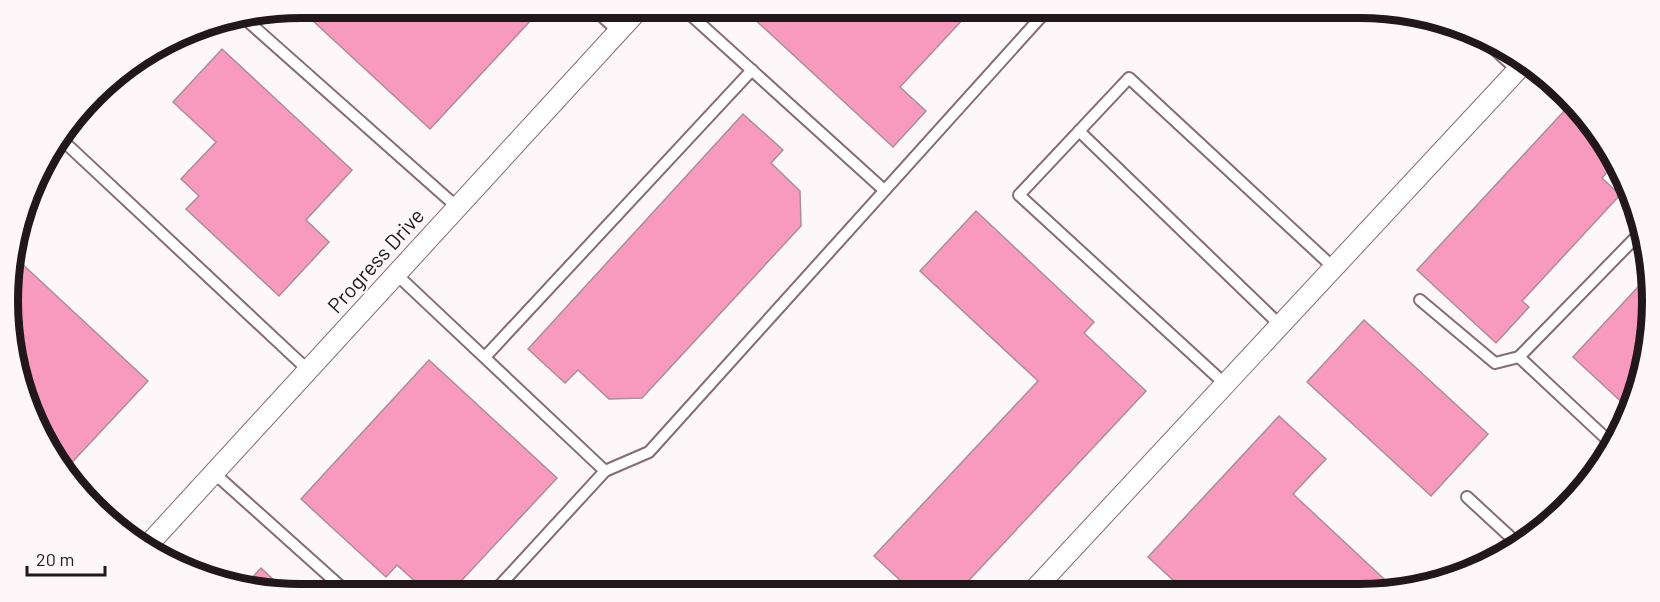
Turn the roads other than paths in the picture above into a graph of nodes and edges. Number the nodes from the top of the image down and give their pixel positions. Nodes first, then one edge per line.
1 (604, 18) edge
2 (630, 18) edge
3 (694, 18) edge
4 (1040, 18) edge
5 (249, 22) edge
6 (618, 31) junction
7 (1519, 68) edge
8 (752, 70) junction
9 (1079, 131) junction
10 (66, 144) edge
11 (884, 190) junction
12 (457, 207) junction
13 (1635, 238) edge
14 (1334, 268) junction
15 (396, 274) junction
16 (1420, 300) dead end
17 (1280, 325) junction
18 (485, 357) junction
19 (1519, 357) junction
20 (308, 370) junction
21 (1225, 384) junction
22 (1606, 438) edge
23 (605, 471) junction
24 (214, 473) junction
25 (1467, 497) dead end
26 (1512, 539) edge
27 (152, 541) edge
28 (338, 584) edge
29 (501, 584) edge
30 (1039, 584) edge

1 - 6 lane
2 - 6 street, Progress Drive
3 - 8 lane
4 - 11 lane
5 - 12 lane
6 - 12 street, Progress Drive
7 - 14 street
8 - 11 lane
8 - 18 lane
9 - 14 lane
9 - 17 lane
9 - 21 lane
10 - 20 lane
11 - 23 lane
12 - 15 street, Progress Drive
13 - 19 lane
14 - 17 street
15 - 18 lane
15 - 20 street, Progress Drive
16 - 19 lane
17 - 21 street
18 - 23 lane
19 - 22 lane
20 - 24 street, Progress Drive
21 - 30 street
23 - 29 lane
24 - 27 street, Progress Drive
24 - 28 lane
25 - 26 lane

